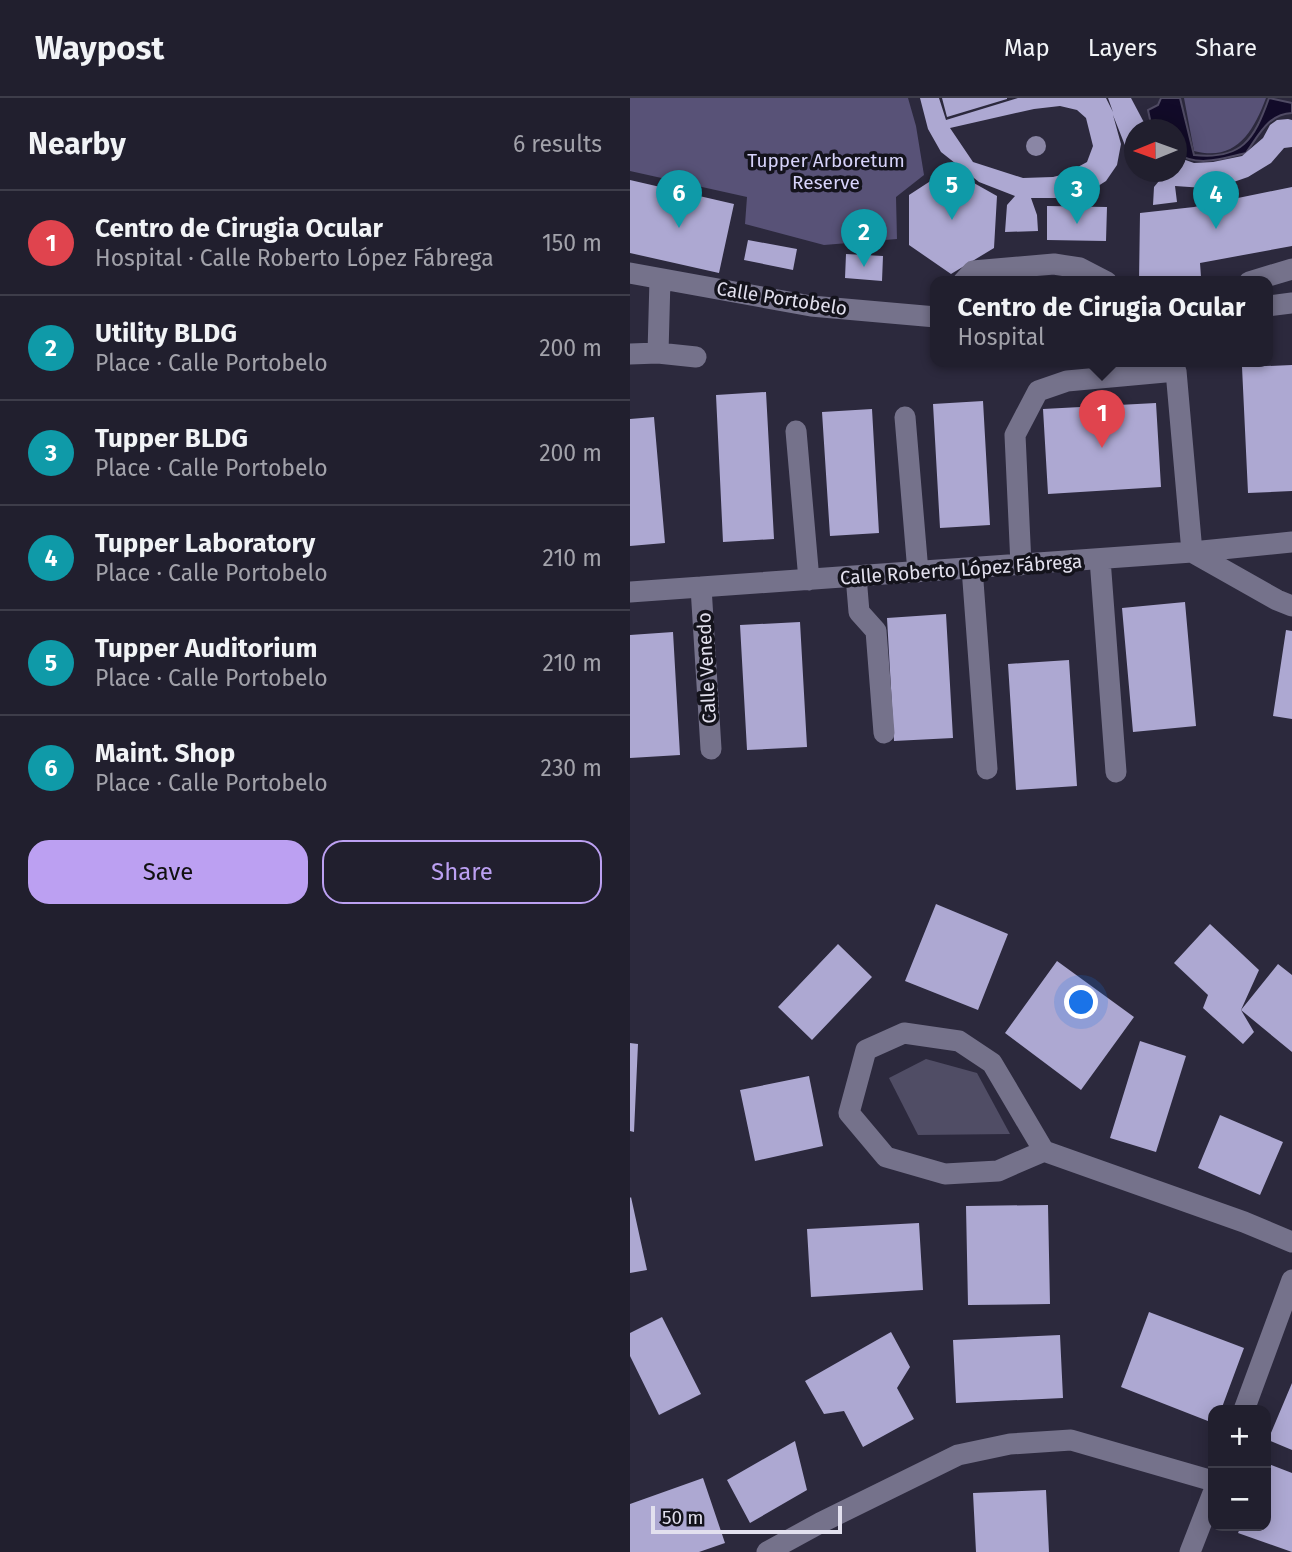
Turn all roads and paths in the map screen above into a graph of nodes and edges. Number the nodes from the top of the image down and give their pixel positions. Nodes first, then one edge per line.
1 (1292, 269) edge
2 (630, 274) edge
3 (968, 276) edge
4 (1095, 276) edge
5 (1269, 276) edge
6 (660, 279) junction
7 (1292, 303) edge
8 (1273, 305) edge
9 (930, 316) edge
10 (659, 353) junction
11 (630, 354) edge
12 (696, 357) dead end
13 (905, 417) dead end
14 (796, 432) dead end
15 (1292, 542) edge
16 (1192, 552) junction
17 (1100, 559) junction
18 (1021, 565) junction
19 (972, 568) junction
20 (918, 572) junction
21 (856, 576) junction
22 (809, 580) junction
23 (701, 587) junction
24 (630, 592) edge
25 (1292, 606) edge
26 (884, 733) dead end
27 (711, 749) dead end
28 (986, 769) dead end
29 (1116, 772) dead end
30 (1044, 1151) junction
31 (1292, 1242) edge
32 (1292, 1280) edge
33 (1246, 1405) edge
34 (1208, 1480) edge
35 (1208, 1506) edge
36 (767, 1552) edge
37 (1190, 1552) edge

1 - 5 street
2 - 6 street, Calle Portobelo
3 - 4 street
6 - 9 street, Calle Portobelo
6 - 10 street
7 - 8 street
10 - 11 street
10 - 12 street
13 - 20 street
14 - 22 street
15 - 16 street, Calle Roberto López Fábrega
16 - 17 street, Calle Roberto López Fábrega
16 - 18 street
16 - 25 street
17 - 18 street, Calle Roberto López Fábrega
17 - 29 street
18 - 19 street, Calle Roberto López Fábrega
19 - 20 street, Calle Roberto López Fábrega
19 - 28 street
20 - 21 street, Calle Roberto López Fábrega
21 - 22 street, Calle Roberto López Fábrega
21 - 26 street
22 - 23 street, Calle Roberto López Fábrega
23 - 24 street, Calle Roberto López Fábrega
23 - 27 street, Calle Venedo
30 - 30 street
30 - 31 street
32 - 33 street
34 - 36 street
35 - 37 street

